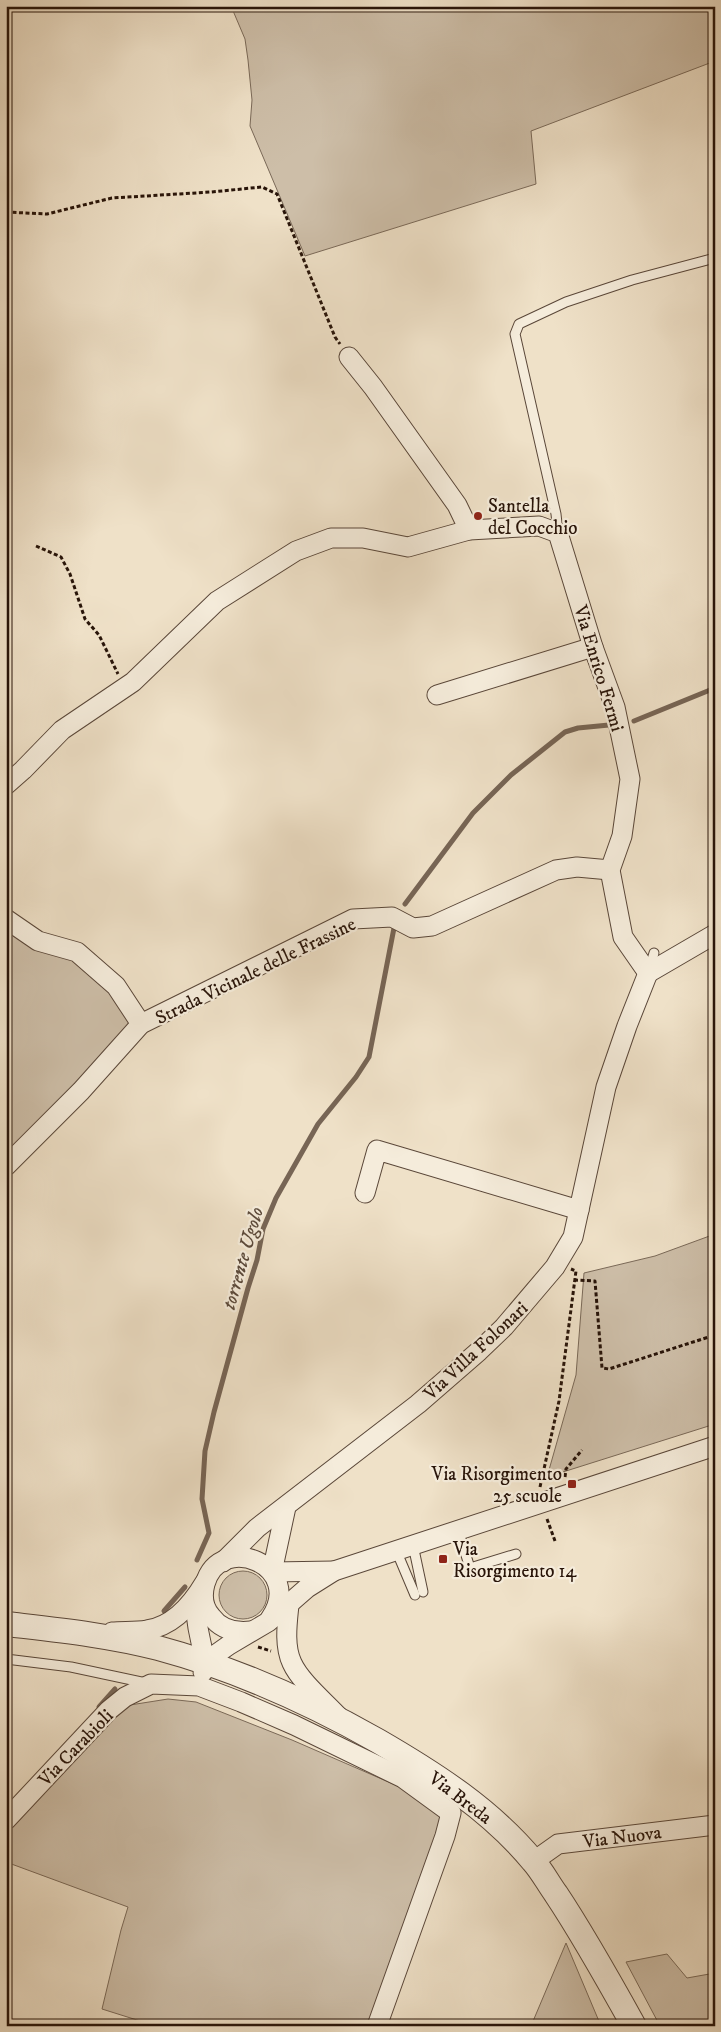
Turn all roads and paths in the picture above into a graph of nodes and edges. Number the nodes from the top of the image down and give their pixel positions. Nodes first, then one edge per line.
1 (6, 212) edge
2 (715, 258) edge
3 (349, 357) joint
4 (469, 530) junction
5 (558, 533) junction
6 (36, 546) dead end
7 (593, 646) junction
8 (124, 688) junction
9 (437, 695) dead end
10 (6, 784) edge
11 (610, 870) junction
12 (6, 919) edge
13 (715, 934) edge
14 (654, 953) dead end
15 (648, 973) junction
16 (141, 1024) junction
17 (6, 1166) edge
18 (366, 1193) dead end
19 (579, 1210) junction
20 (567, 1266) dead end
21 (574, 1280) junction
22 (715, 1334) edge
23 (715, 1446) edge
24 (582, 1450) dead end
25 (565, 1478) dead end
26 (541, 1481) dead end
27 (286, 1506) junction
28 (546, 1516) dead end
29 (458, 1530) junction
30 (555, 1540) dead end
31 (405, 1548) junction
32 (516, 1554) dead end
33 (223, 1562) junction
34 (272, 1572) junction
35 (334, 1572) junction
36 (207, 1579) junction
37 (194, 1599) junction
38 (289, 1605) junction
39 (6, 1624) edge
40 (260, 1626) junction
41 (83, 1634) junction
42 (6, 1658) edge
43 (205, 1662) junction
44 (151, 1684) junction
45 (199, 1686) junction
46 (342, 1721) junction
47 (6, 1820) edge
48 (715, 1825) edge
49 (534, 1861) junction
50 (377, 2026) edge
51 (634, 2026) edge

1 - 3 path
2 - 5 lane
3 - 4 street
4 - 5 street
4 - 8 street
5 - 7 street, Via Enrico Fermi
6 - 8 path
7 - 9 street
7 - 11 street, Via Enrico Fermi
8 - 10 street
11 - 15 street
11 - 16 street, Strada Vicinale delle Frassine
12 - 16 street
13 - 15 street
14 - 15 lane
15 - 19 street, Via Villa Folonari
16 - 17 street, Strada Vicinale delle Frassine
18 - 19 street
19 - 27 street, Via Villa Folonari
20 - 21 path
21 - 22 path
21 - 26 path
23 - 29 street
24 - 25 path
27 - 33 street, Via Villa Folonari
27 - 34 street
28 - 30 path
29 - 31 street
29 - 32 lane
31 - 31 lane
31 - 35 street
33 - 34 street
33 - 36 street
34 - 35 street
34 - 40 street
35 - 38 street
36 - 37 street
36 - 40 street
37 - 41 street
37 - 43 street
38 - 40 street
38 - 46 street
39 - 41 street, Via Breda
40 - 43 street
41 - 43 street, Via Breda
42 - 44 lane
43 - 45 street
43 - 46 street, Via Breda
44 - 45 street, Via Breda
44 - 47 street, Via Carabioli
45 - 50 street, Via Breda
46 - 49 street, Via Breda
48 - 49 street, Via Nuova
49 - 51 street, Via Breda

